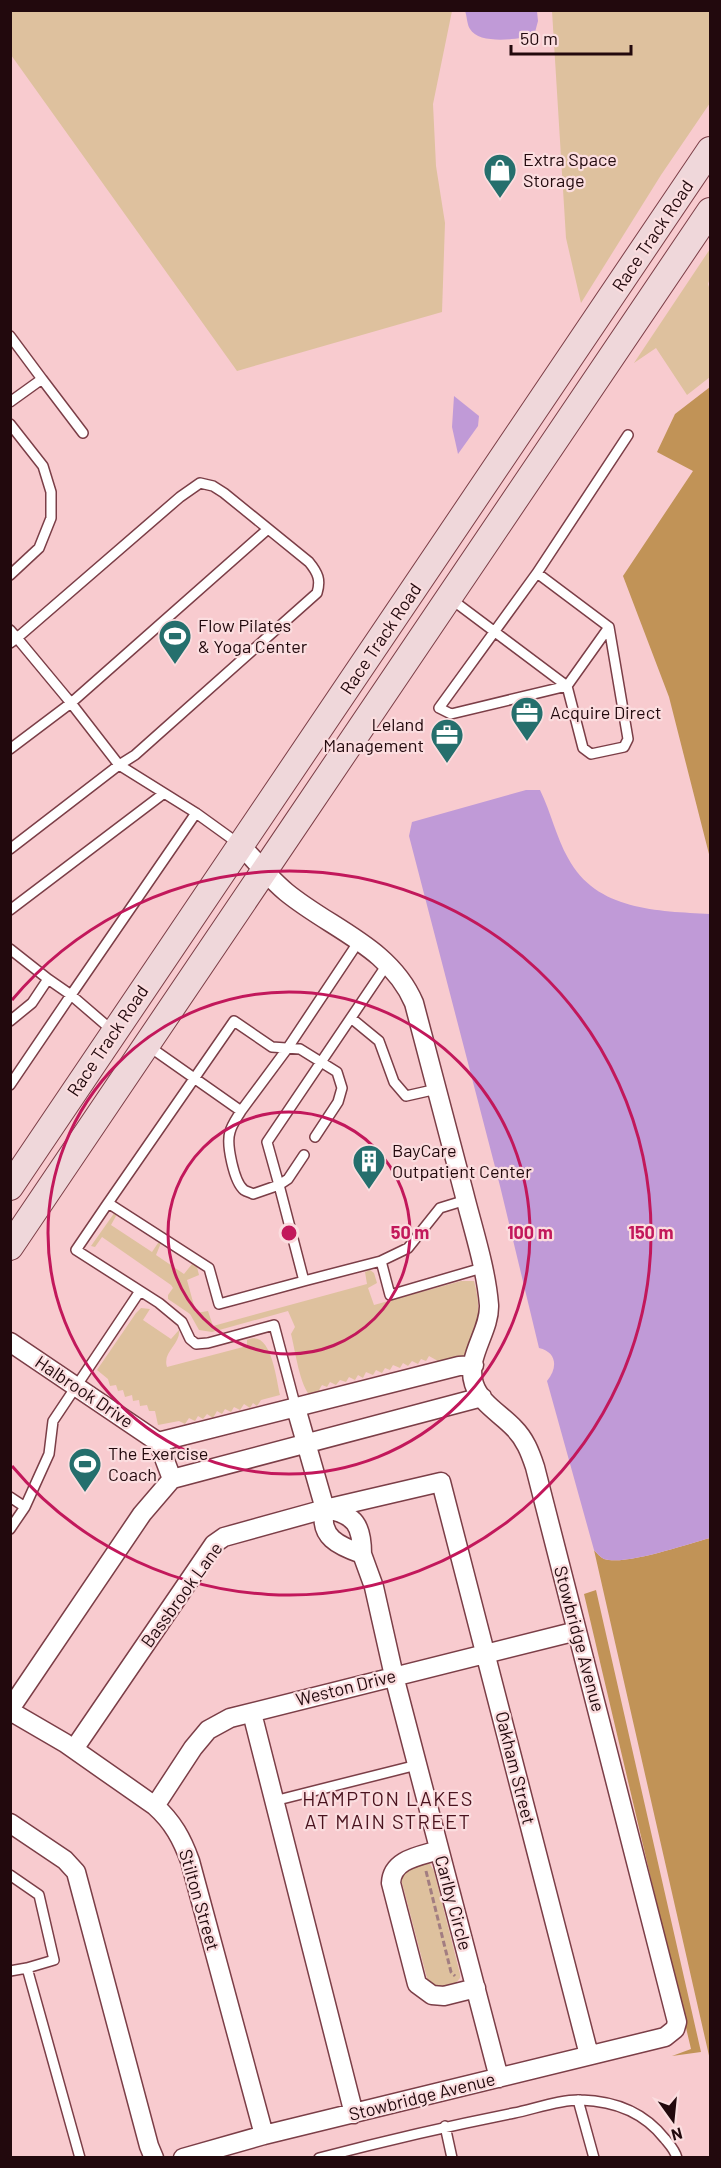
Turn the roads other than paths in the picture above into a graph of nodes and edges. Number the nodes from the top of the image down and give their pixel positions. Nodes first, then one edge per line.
1 (711, 150) edge
2 (711, 211) edge
3 (10, 336) edge
4 (42, 379) junction
5 (10, 402) edge
6 (10, 424) edge
7 (83, 433) dead end
8 (628, 435) dead end
9 (268, 529) junction
10 (12, 572) edge
11 (537, 573) junction
12 (421, 579) junction
13 (449, 598) junction
14 (609, 627) junction
15 (495, 631) junction
16 (13, 637) edge
17 (567, 686) junction
18 (71, 703) junction
19 (10, 749) edge
20 (119, 765) junction
21 (163, 794) junction
22 (196, 813) junction
23 (241, 846) junction
24 (10, 849) edge
25 (265, 870) junction
26 (10, 910) edge
27 (359, 941) junction
28 (10, 949) edge
29 (388, 963) junction
30 (48, 979) junction
31 (71, 995) junction
32 (351, 1018) junction
33 (10, 1021) edge
34 (114, 1032) junction
35 (147, 1045) junction
36 (287, 1049) junction
37 (321, 1061) junction
38 (194, 1079) junction
39 (10, 1085) edge
40 (437, 1089) junction
41 (241, 1111) junction
42 (315, 1137) dead end
43 (304, 1155) dead end
44 (279, 1185) junction
45 (10, 1186) edge
46 (466, 1200) junction
47 (108, 1203) junction
48 (10, 1247) edge
49 (381, 1261) junction
50 (482, 1268) junction
51 (304, 1281) junction
52 (140, 1291) junction
53 (10, 1342) edge
54 (474, 1365) junction
55 (76, 1386) junction
56 (482, 1397) junction
57 (296, 1408) junction
58 (158, 1442) junction
59 (305, 1443) junction
60 (172, 1479) junction
61 (441, 1482) joint
62 (10, 1497) edge
63 (25, 1507) junction
64 (325, 1509) junction
65 (10, 1529) edge
66 (362, 1554) junction
67 (577, 1631) junction
68 (486, 1654) junction
69 (394, 1676) junction
70 (10, 1710) edge
71 (252, 1713) junction
72 (74, 1749) junction
73 (417, 1765) junction
74 (274, 1800) junction
75 (155, 1806) junction
76 (10, 1823) edge
77 (439, 1850) junction
78 (10, 1875) edge
79 (27, 1968) junction
80 (10, 1971) edge
81 (476, 1989) junction
82 (589, 2055) junction
83 (499, 2078) junction
84 (578, 2100) junction
85 (354, 2114) junction
86 (445, 2126) junction
87 (264, 2135) junction
88 (80, 2157) edge
89 (154, 2157) edge
90 (183, 2157) edge
91 (319, 2157) edge
92 (452, 2157) edge
93 (594, 2157) edge
94 (677, 2157) edge

1 - 12 main road, Race Track Road
2 - 13 main road, Race Track Road
3 - 4 lane
4 - 5 lane
4 - 7 lane
6 - 10 lane
8 - 11 lane
9 - 16 lane
9 - 18 lane
9 - 20 lane
11 - 14 lane
11 - 15 lane
12 - 13 main road
12 - 23 main road, Race Track Road
13 - 15 lane
13 - 25 main road, Race Track Road
14 - 17 lane
14 - 17 lane
15 - 17 lane
15 - 17 lane
16 - 18 lane
18 - 19 lane
18 - 20 lane
20 - 21 lane
20 - 24 lane
21 - 22 lane
21 - 26 lane
22 - 23 lane
22 - 31 lane
23 - 25 street, Stowbridge Avenue
23 - 34 main road, Race Track Road
25 - 27 street, Stowbridge Avenue
25 - 35 main road, Race Track Road
27 - 29 street, Stowbridge Avenue
27 - 36 lane
28 - 30 lane
29 - 32 lane
29 - 40 street, Stowbridge Avenue
30 - 31 lane
30 - 33 lane
31 - 34 lane
31 - 39 lane
32 - 37 lane
32 - 40 lane
34 - 45 main road, Race Track Road
35 - 38 lane
35 - 48 main road, Race Track Road
36 - 37 lane
36 - 38 lane
36 - 41 lane
37 - 42 lane
37 - 44 lane
38 - 41 lane
38 - 47 lane
40 - 46 street, Stowbridge Avenue
41 - 44 lane
43 - 44 lane
44 - 51 lane
46 - 49 lane
46 - 50 street, Stowbridge Avenue
47 - 51 lane
47 - 52 lane
49 - 50 lane
49 - 51 lane
50 - 54 street, Stowbridge Avenue
52 - 55 lane
52 - 57 lane
53 - 55 street, Halbrook Drive
54 - 56 street, Stowbridge Avenue
54 - 57 street
55 - 58 street, Halbrook Drive
55 - 63 lane
56 - 59 street
56 - 67 street, Stowbridge Avenue
57 - 58 street
57 - 59 street
58 - 60 street
59 - 60 street
59 - 64 street
60 - 70 street
61 - 64 street, Bassbrook Lane
61 - 68 street, Oakham Street
62 - 63 lane
63 - 65 lane
64 - 66 street, Carlby Circle
64 - 66 street
64 - 72 street, Bassbrook Lane
66 - 69 street, Carlby Circle
67 - 68 street, Weston Drive
67 - 82 street, Stowbridge Avenue
68 - 69 street, Weston Drive
68 - 82 street, Oakham Street
69 - 71 street, Weston Drive
69 - 73 street, Carlby Circle
70 - 72 street, Stilton Street
71 - 74 street
71 - 75 street, Weston Drive
72 - 75 street, Stilton Street
73 - 74 lane
73 - 77 street, Carlby Circle
74 - 85 street
75 - 87 street, Stilton Street
76 - 89 street
77 - 81 street, Carlby Circle
77 - 81 street
78 - 79 lane
79 - 80 lane
79 - 88 lane
81 - 83 street, Carlby Circle
82 - 83 street, Stowbridge Avenue
83 - 85 street, Stowbridge Avenue
84 - 86 lane
84 - 93 lane
84 - 94 lane
85 - 87 street, Stowbridge Avenue
86 - 91 lane
86 - 92 lane
87 - 90 street, Stowbridge Avenue

